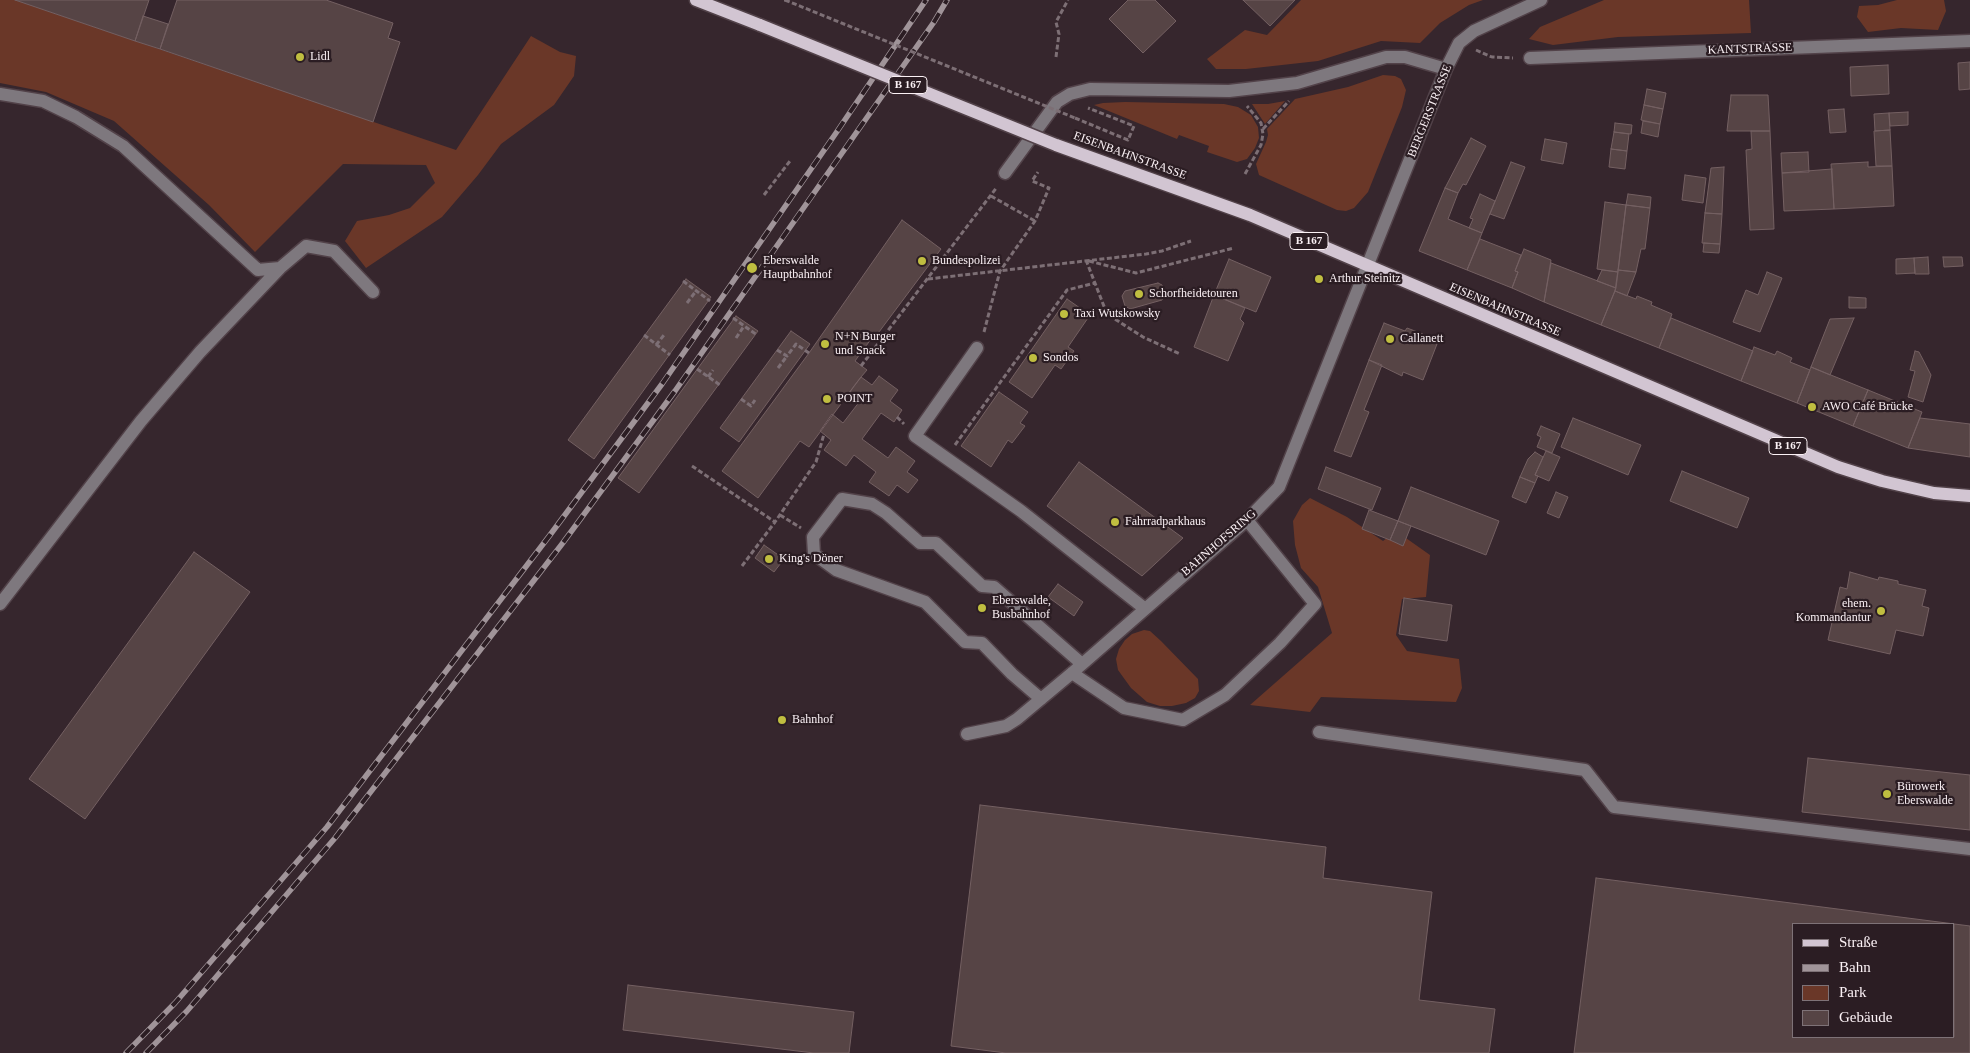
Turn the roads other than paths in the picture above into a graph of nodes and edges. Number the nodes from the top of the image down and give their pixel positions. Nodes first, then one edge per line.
1 (696, 0) edge
2 (1541, 0) edge
3 (1970, 41) edge
4 (1530, 58) road end
5 (1446, 69) junction
6 (0, 94) edge
7 (1005, 174) road end
8 (1367, 266) junction
9 (280, 268) junction
10 (373, 292) dead end
11 (977, 348) road end
12 (1970, 496) edge
13 (1247, 520) junction
14 (0, 604) edge
15 (1144, 608) junction
16 (1082, 664) junction
17 (1072, 673) junction
18 (1041, 699) junction
19 (1319, 732) dead end
20 (967, 734) dead end
21 (1970, 849) edge

1 - 8 main road, EISENBAHNSTRASSE / B 167, bridge
2 - 5 street, BERGERSTRASSE
3 - 4 street, KANTSTRASSE
5 - 7 street
5 - 8 street, BERGERSTRASSE
6 - 9 street
8 - 12 main road, EISENBAHNSTRASSE / B 167
8 - 13 street, BAHNHOFSRING
9 - 10 street
9 - 14 street
11 - 15 street
13 - 15 street, BAHNHOFSRING
13 - 17 street
15 - 16 street, BAHNHOFSRING
16 - 17 street, BAHNHOFSRING
16 - 18 street
17 - 18 street, BAHNHOFSRING
18 - 20 street, BAHNHOFSRING
19 - 21 street

